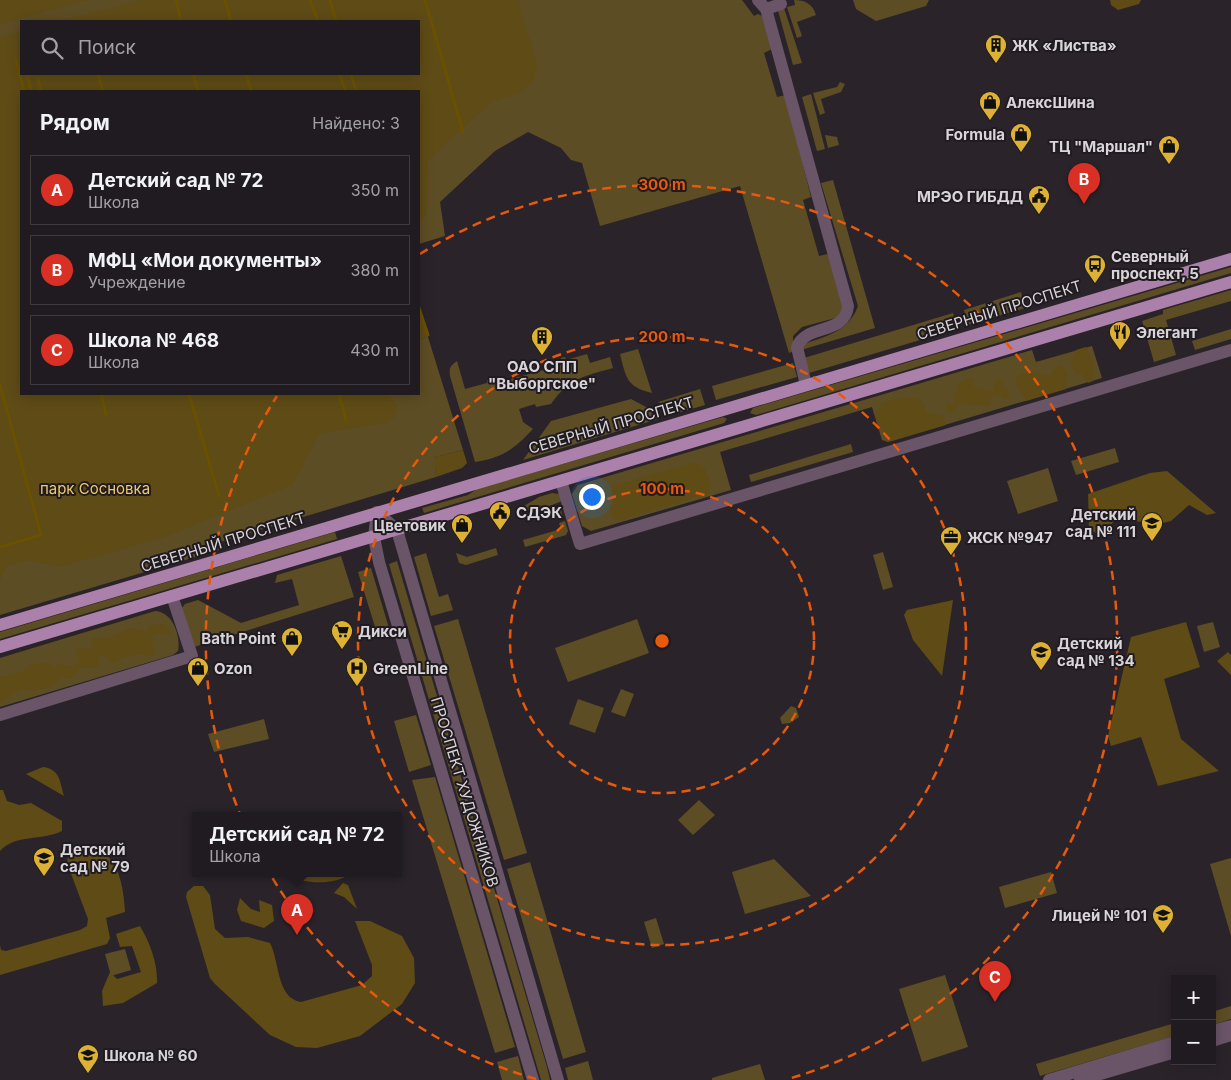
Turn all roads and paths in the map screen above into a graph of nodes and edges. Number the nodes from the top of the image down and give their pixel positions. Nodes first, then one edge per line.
1 (762, 4) edge
2 (781, 4) dead end
3 (1231, 259) edge
4 (1231, 282) edge
5 (1231, 350) edge
6 (806, 385) junction
7 (560, 481) junction
8 (377, 512) junction
9 (397, 530) junction
10 (374, 537) junction
11 (172, 596) junction
12 (0, 625) edge
13 (0, 647) edge
14 (0, 715) edge
15 (1231, 1026) edge
16 (1216, 1030) edge
17 (1231, 1035) edge
18 (1216, 1040) edge
19 (1171, 1043) edge
20 (1171, 1053) edge
21 (533, 1080) edge
22 (558, 1080) edge
23 (1049, 1080) edge
24 (1080, 1080) edge

1 - 2 street
1 - 6 street
3 - 6 main road, СЕВЕРНЫЙ ПРОСПЕКТ
4 - 7 main road
5 - 7 street
6 - 8 main road, СЕВЕРНЫЙ ПРОСПЕКТ
7 - 9 main road
8 - 9 street
8 - 10 street, ПРОСПЕКТ ХУДОЖНИКОВ
8 - 12 main road, СЕВЕРНЫЙ ПРОСПЕКТ
9 - 10 main road
9 - 22 street, ПРОСПЕКТ ХУДОЖНИКОВ
10 - 11 main road
10 - 21 street, ПРОСПЕКТ ХУДОЖНИКОВ
11 - 13 main road
11 - 14 street
15 - 16 street
17 - 18 street
19 - 23 street
20 - 24 street

